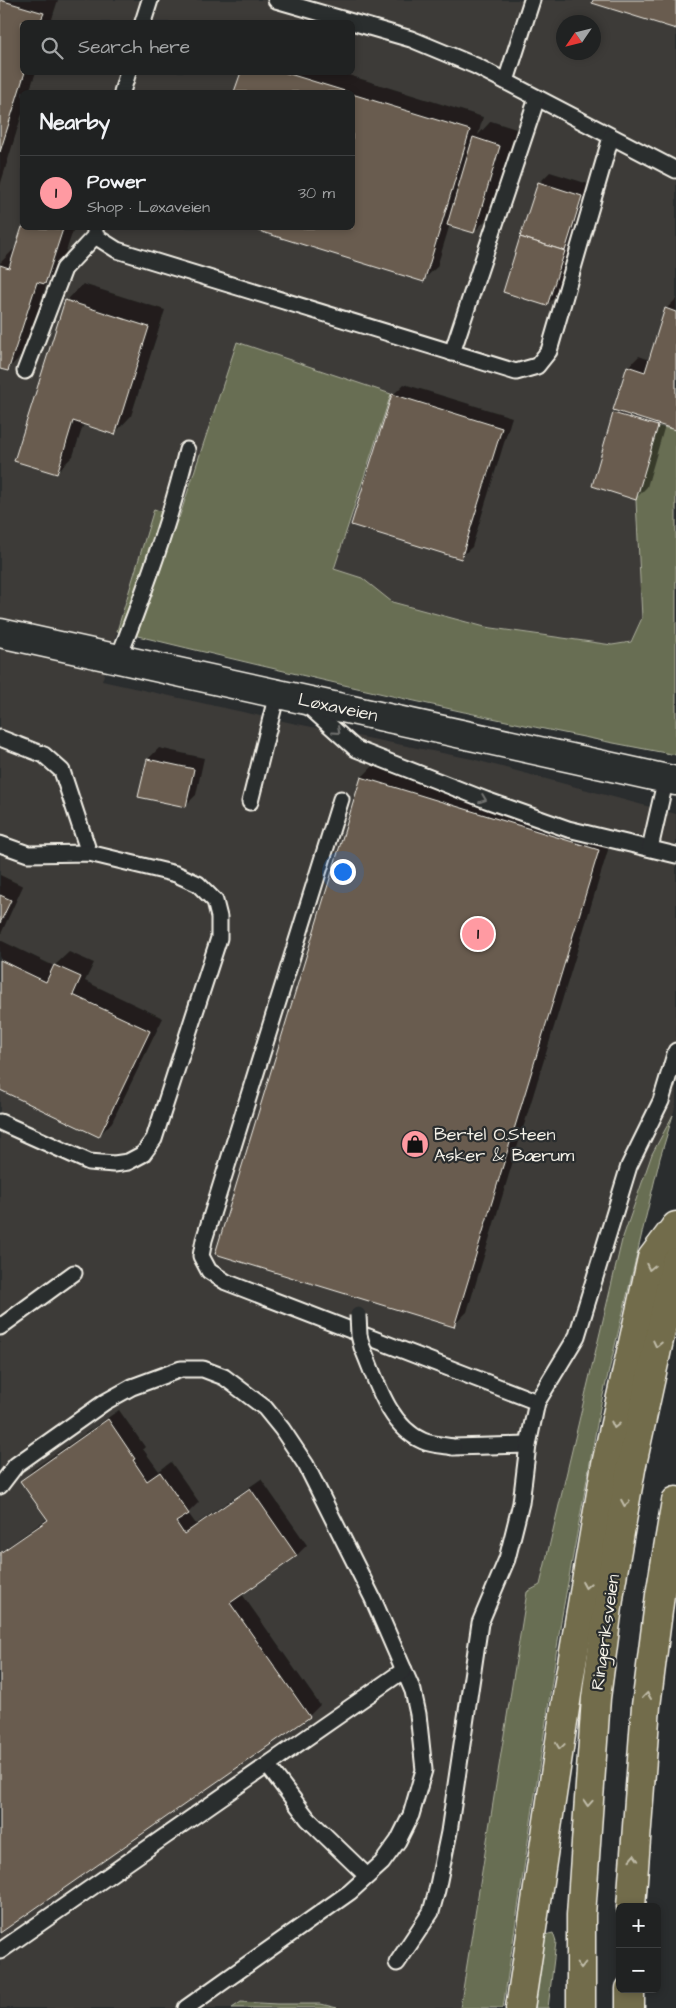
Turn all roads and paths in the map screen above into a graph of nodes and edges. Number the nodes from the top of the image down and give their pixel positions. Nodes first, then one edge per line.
1 (150, 0) edge
2 (276, 0) edge
3 (532, 0) edge
4 (145, 20) edge
5 (345, 20) edge
6 (355, 23) edge
7 (127, 75) edge
8 (506, 82) junction
9 (123, 90) edge
10 (538, 98) junction
11 (610, 137) junction
12 (676, 170) edge
13 (95, 232) edge
14 (452, 353) junction
15 (25, 371) dead end
16 (187, 450) dead end
17 (0, 633) edge
18 (118, 659) junction
19 (289, 696) junction
20 (0, 738) edge
21 (671, 780) edge
22 (341, 799) dead end
23 (250, 802) dead end
24 (0, 844) edge
25 (650, 848) junction
26 (88, 853) junction
27 (676, 855) edge
28 (676, 1051) edge
29 (0, 1122) edge
30 (676, 1226) edge
31 (676, 1262) edge
32 (74, 1273) dead end
33 (358, 1315) dead end
34 (0, 1326) edge
35 (537, 1402) junction
36 (528, 1445) junction
37 (0, 1486) edge
38 (676, 1501) edge
39 (404, 1670) junction
40 (268, 1766) junction
41 (367, 1876) junction
42 (632, 1903) edge
43 (0, 1951) edge
44 (397, 1963) dead end
45 (630, 1993) edge
46 (186, 2008) edge
47 (520, 2008) edge
48 (581, 2008) edge
49 (630, 2008) edge

1 - 4 lane
2 - 5 lane
3 - 8 lane
6 - 8 lane
7 - 9 lane
8 - 10 lane
10 - 11 lane
10 - 14 lane
11 - 12 lane
11 - 14 lane
13 - 14 lane
13 - 15 lane
16 - 18 lane
17 - 18 street, Løxaveien
18 - 19 street, Løxaveien
19 - 21 street, Løxaveien
19 - 23 lane
19 -> 25 lane
20 - 26 lane
21 - 25 lane
22 - 35 lane
24 - 26 lane
25 - 27 lane
26 - 29 lane
28 - 35 lane
30 -> 47 highway
31 -> 48 highway, Ringeriksveien
32 - 34 lane
33 - 36 lane, bridge
35 - 36 lane
36 - 44 lane
37 - 39 lane
42 -> 38 highway
39 - 40 lane
39 - 41 lane
40 - 41 lane
40 - 43 lane
41 - 46 lane
45 - 49 highway

